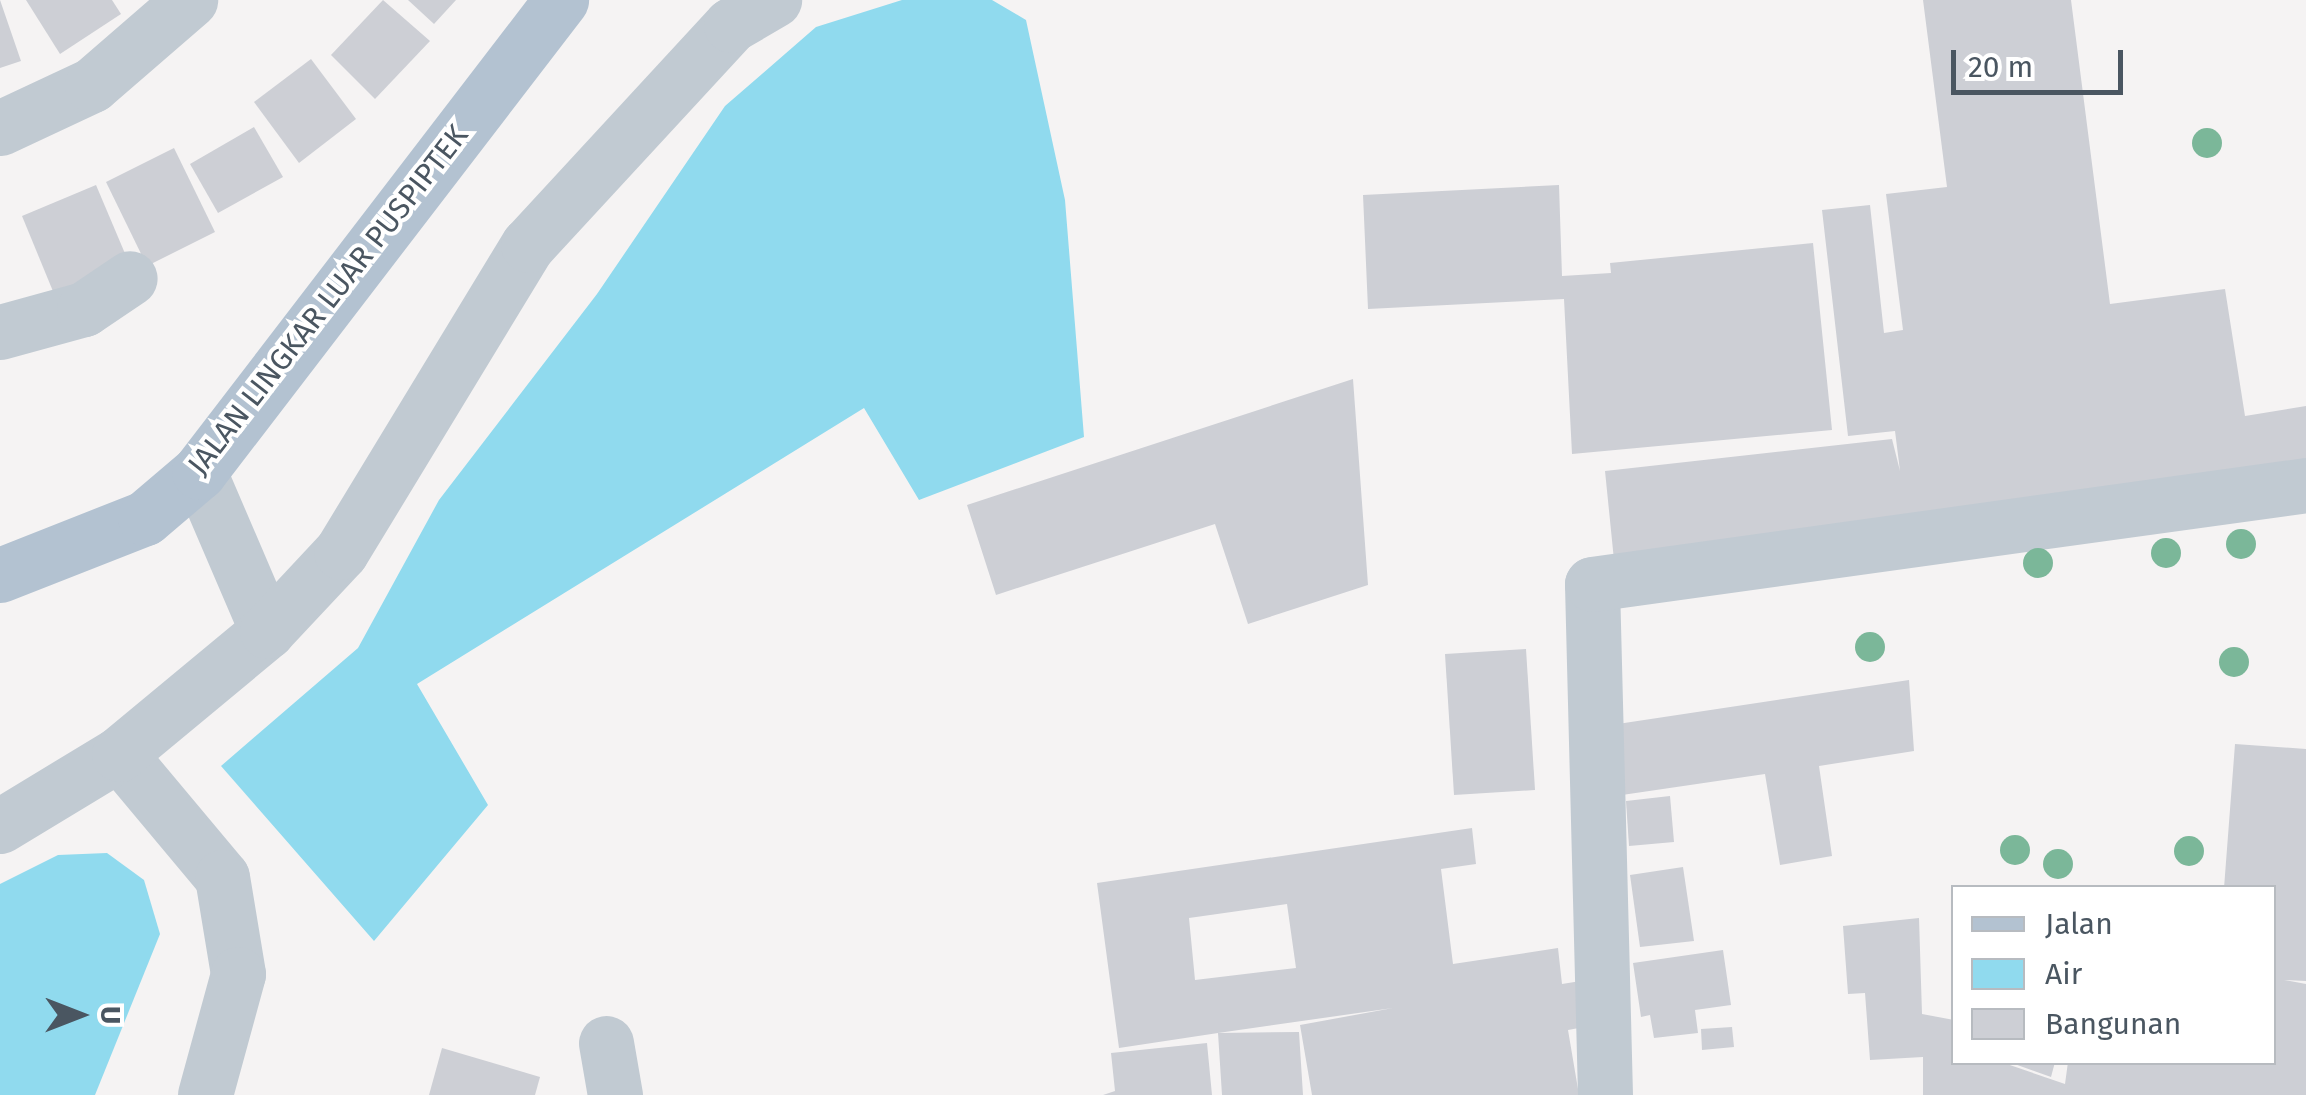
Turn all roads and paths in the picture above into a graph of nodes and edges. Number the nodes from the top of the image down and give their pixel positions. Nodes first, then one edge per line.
1 (190, 0) edge
2 (562, 0) edge
3 (774, 0) edge
4 (0, 128) edge
5 (130, 278) dead end
6 (0, 332) edge
7 (200, 472) junction
8 (2306, 485) edge
9 (0, 575) edge
10 (268, 630) junction
11 (119, 754) junction
12 (0, 826) edge
13 (204, 1095) edge
14 (1605, 1095) edge

1 - 4 street
2 - 7 main road, JALAN LINGKAR LUAR PUSPIPTEK
3 - 10 street
5 - 6 street
7 - 9 main road, JALAN LINGKAR LUAR PUSPIPTEK
7 - 10 street
8 - 14 street
10 - 11 street
11 - 12 street
11 - 13 street

